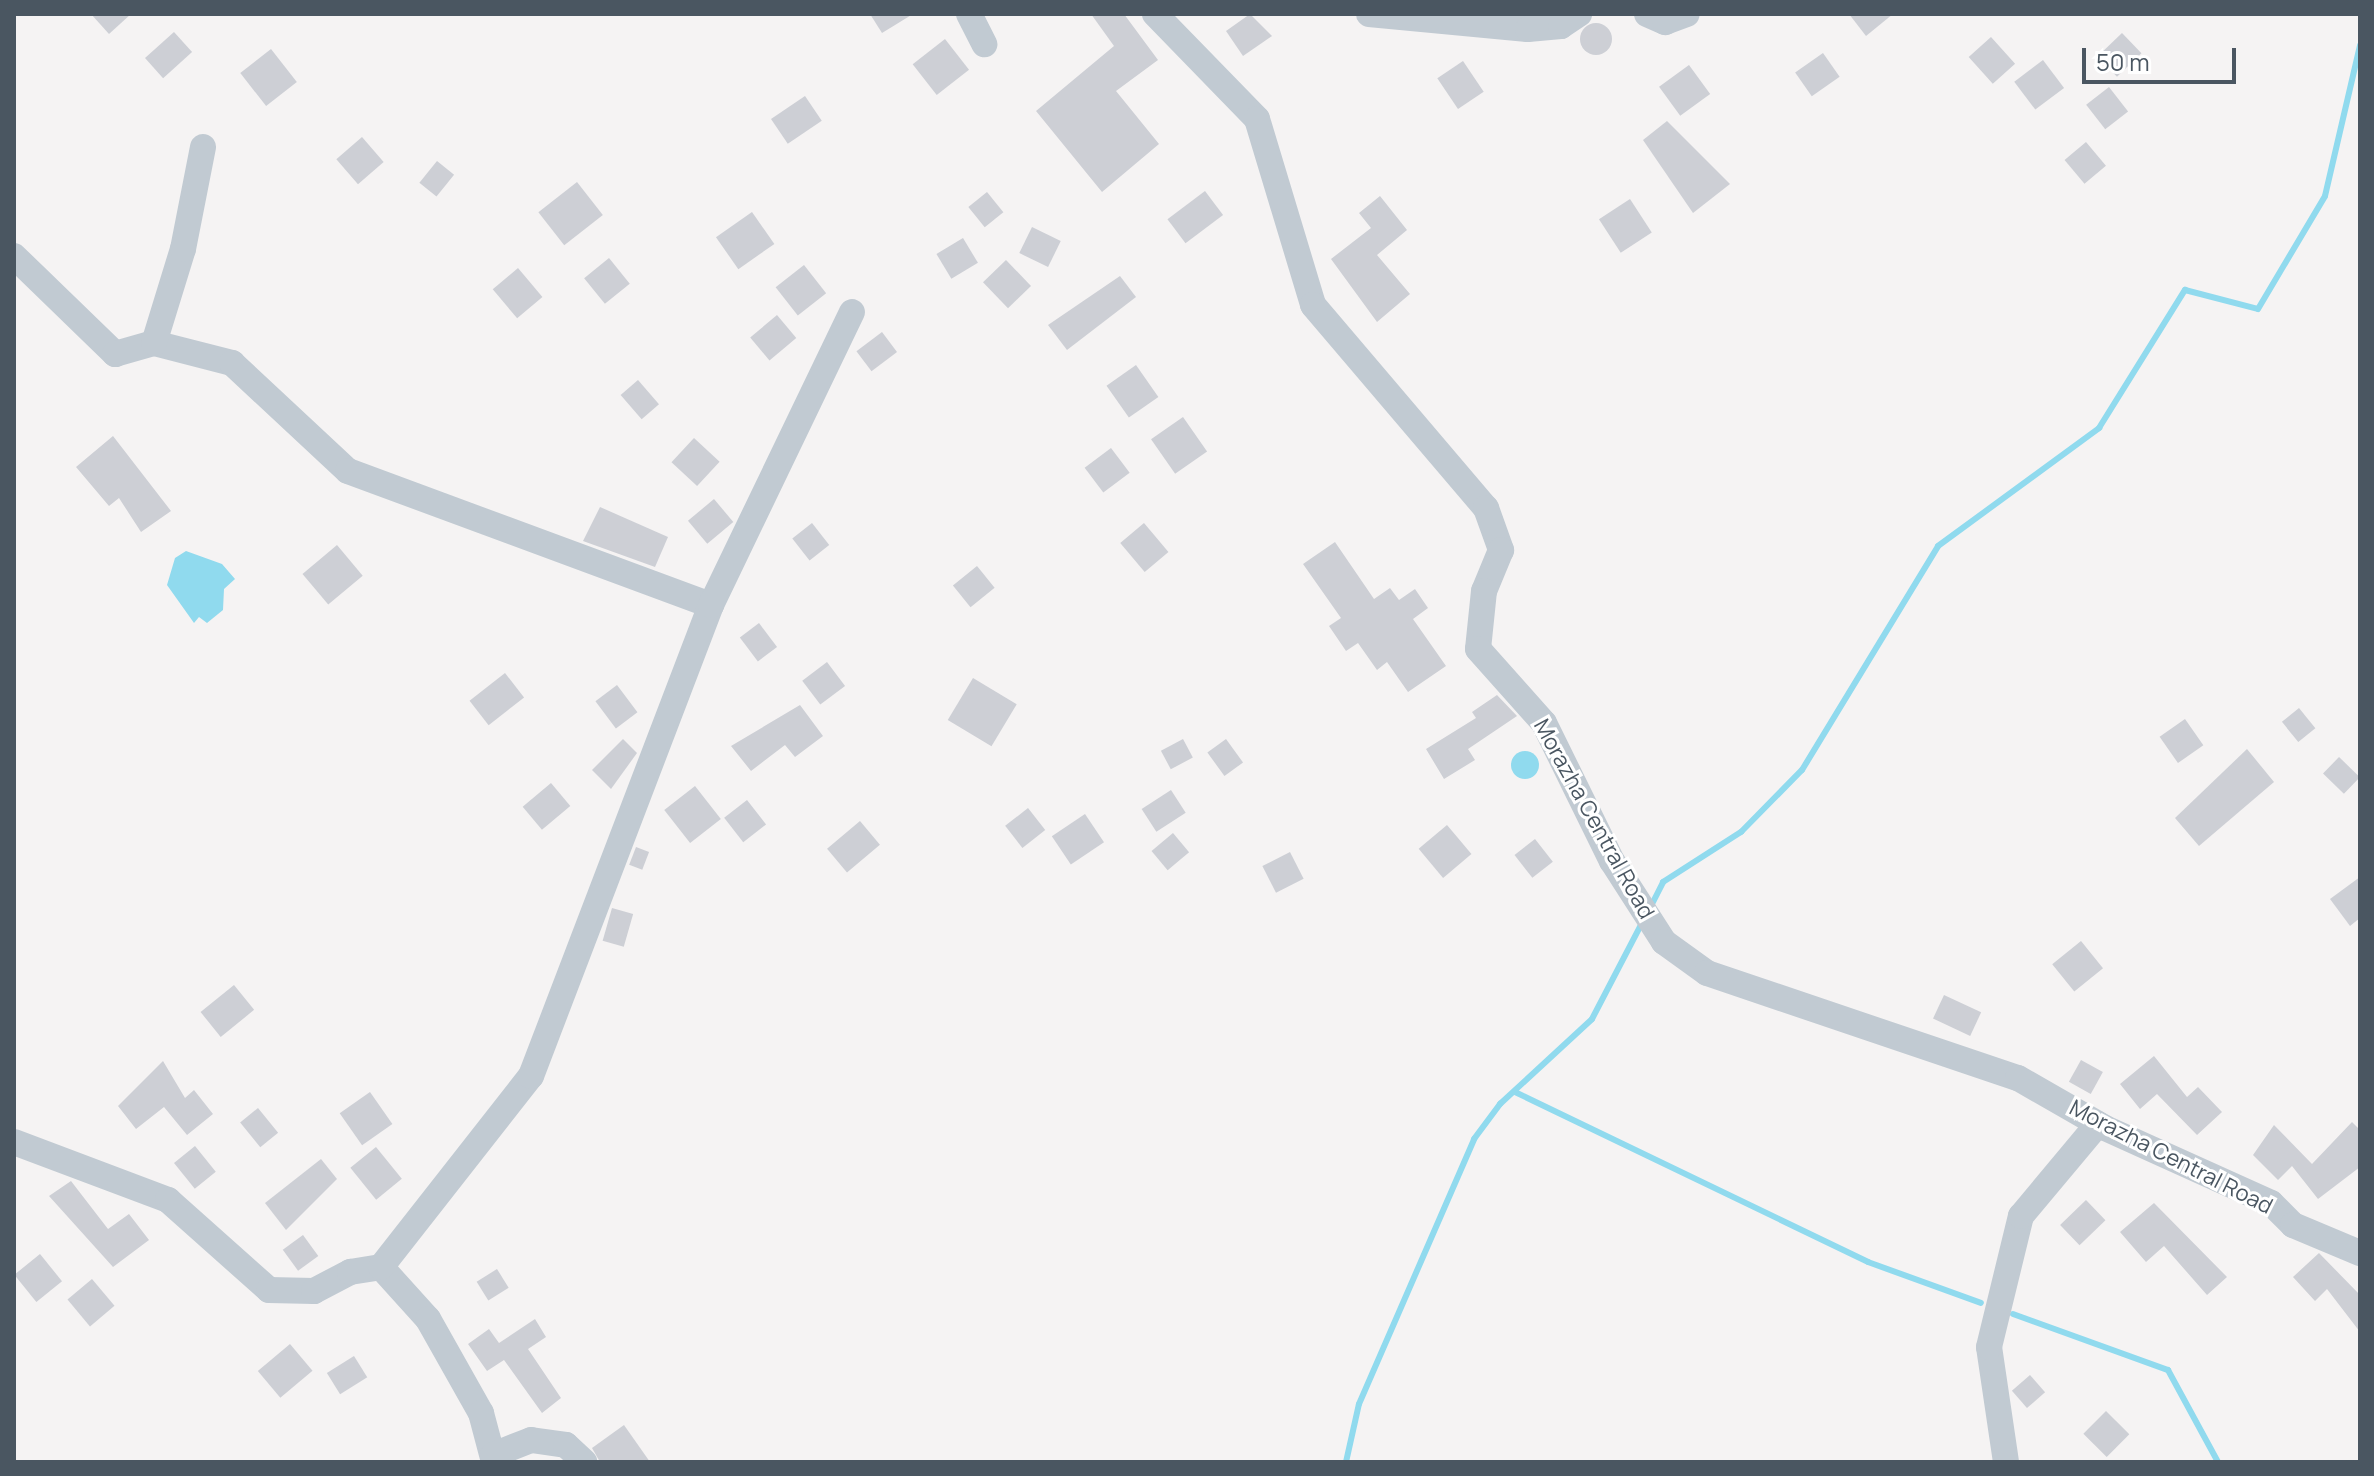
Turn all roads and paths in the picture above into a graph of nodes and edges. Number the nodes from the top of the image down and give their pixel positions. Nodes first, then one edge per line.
1 (969, 14) edge
2 (1155, 14) edge
3 (1369, 14) edge
4 (1579, 14) edge
5 (1647, 14) edge
6 (1687, 14) edge
7 (984, 44) dead end
8 (203, 147) dead end
9 (14, 256) edge
10 (852, 312) dead end
11 (154, 343) junction
12 (711, 605) junction
13 (2098, 1124) junction
14 (14, 1142) edge
15 (2360, 1253) edge
16 (381, 1267) junction
17 (494, 1458) edge
18 (584, 1462) edge
19 (2006, 1462) edge

1 - 7 street
2 - 13 street, Morazha Central Road
3 - 4 street
5 - 6 street
8 - 11 street
9 - 11 street
10 - 12 street
11 - 12 street
12 - 16 street
13 - 15 street, Morazha Central Road
13 - 19 street
14 - 16 street
16 - 17 street
17 - 18 street

